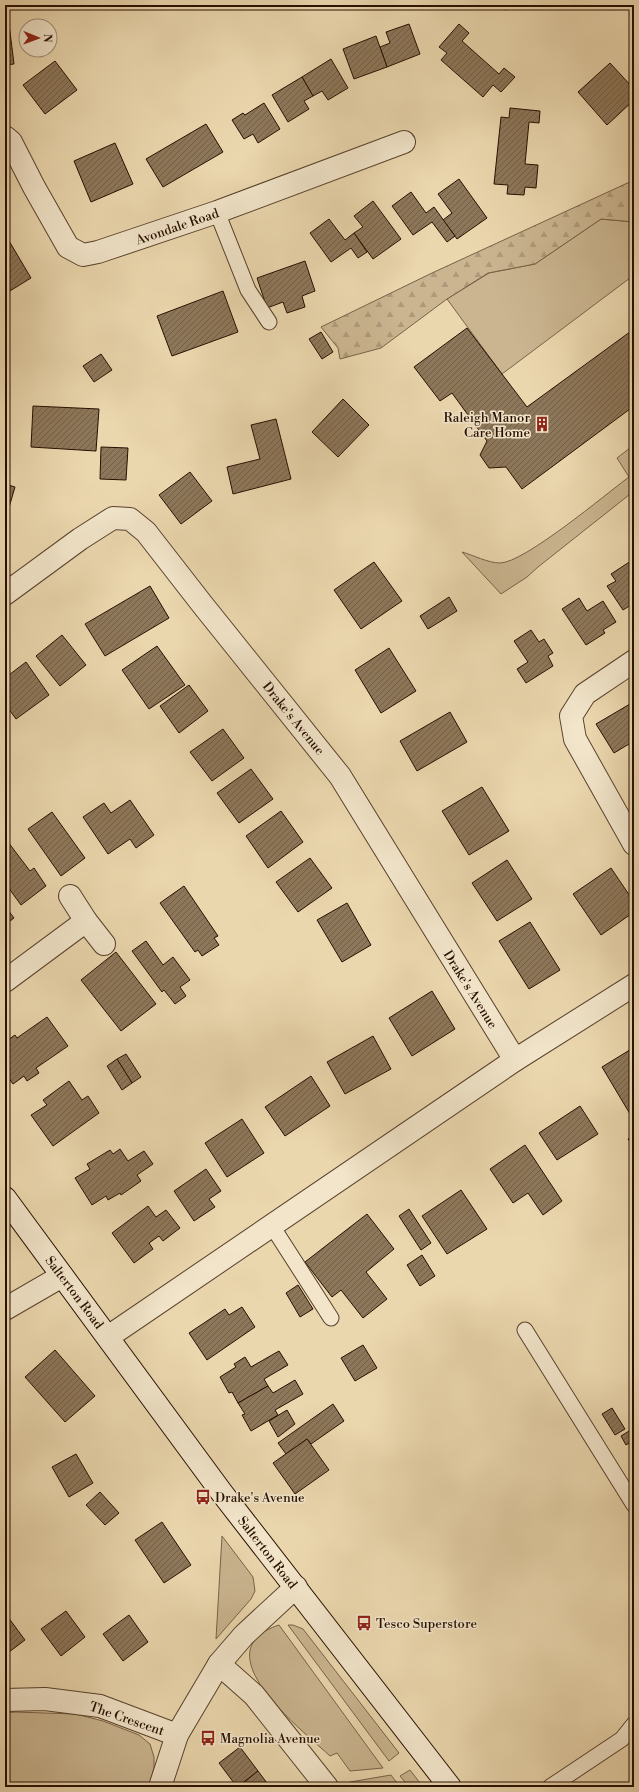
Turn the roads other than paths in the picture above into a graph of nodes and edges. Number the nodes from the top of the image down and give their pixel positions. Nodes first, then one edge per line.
1 (5, 137) edge
2 (404, 142) dead end
3 (217, 212) junction
4 (269, 322) dead end
5 (5, 594) edge
6 (634, 661) edge
7 (634, 844) edge
8 (70, 896) dead end
9 (86, 921) junction
10 (104, 944) dead end
11 (5, 981) edge
12 (634, 984) edge
13 (515, 1060) junction
14 (5, 1198) edge
15 (272, 1226) junction
16 (62, 1276) junction
17 (5, 1309) edge
18 (332, 1318) dead end
19 (525, 1330) dead end
20 (108, 1337) junction
21 (634, 1506) edge
22 (296, 1588) junction
23 (219, 1664) junction
24 (5, 1700) edge
25 (634, 1724) edge
26 (177, 1735) junction
27 (628, 1737) edge
28 (160, 1787) edge
29 (327, 1787) edge
30 (450, 1787) edge
31 (550, 1787) edge

1 - 3 street, Avondale Road
2 - 3 street, Avondale Road
3 - 4 lane
5 - 13 street, Drake's Avenue
6 - 7 street
8 - 9 street
9 - 10 street
9 - 11 street
12 - 13 street
13 - 15 street
14 - 16 street, Salterton Road
15 - 18 lane
15 - 20 street
16 - 17 street
16 - 20 street, Salterton Road
19 - 21 lane
20 - 22 street, Salterton Road
22 - 23 street
22 - 30 street, Salterton Road
23 - 26 street
23 - 29 street
24 - 26 street, The Crescent
25 - 27 lane
26 - 28 street
27 - 31 lane

